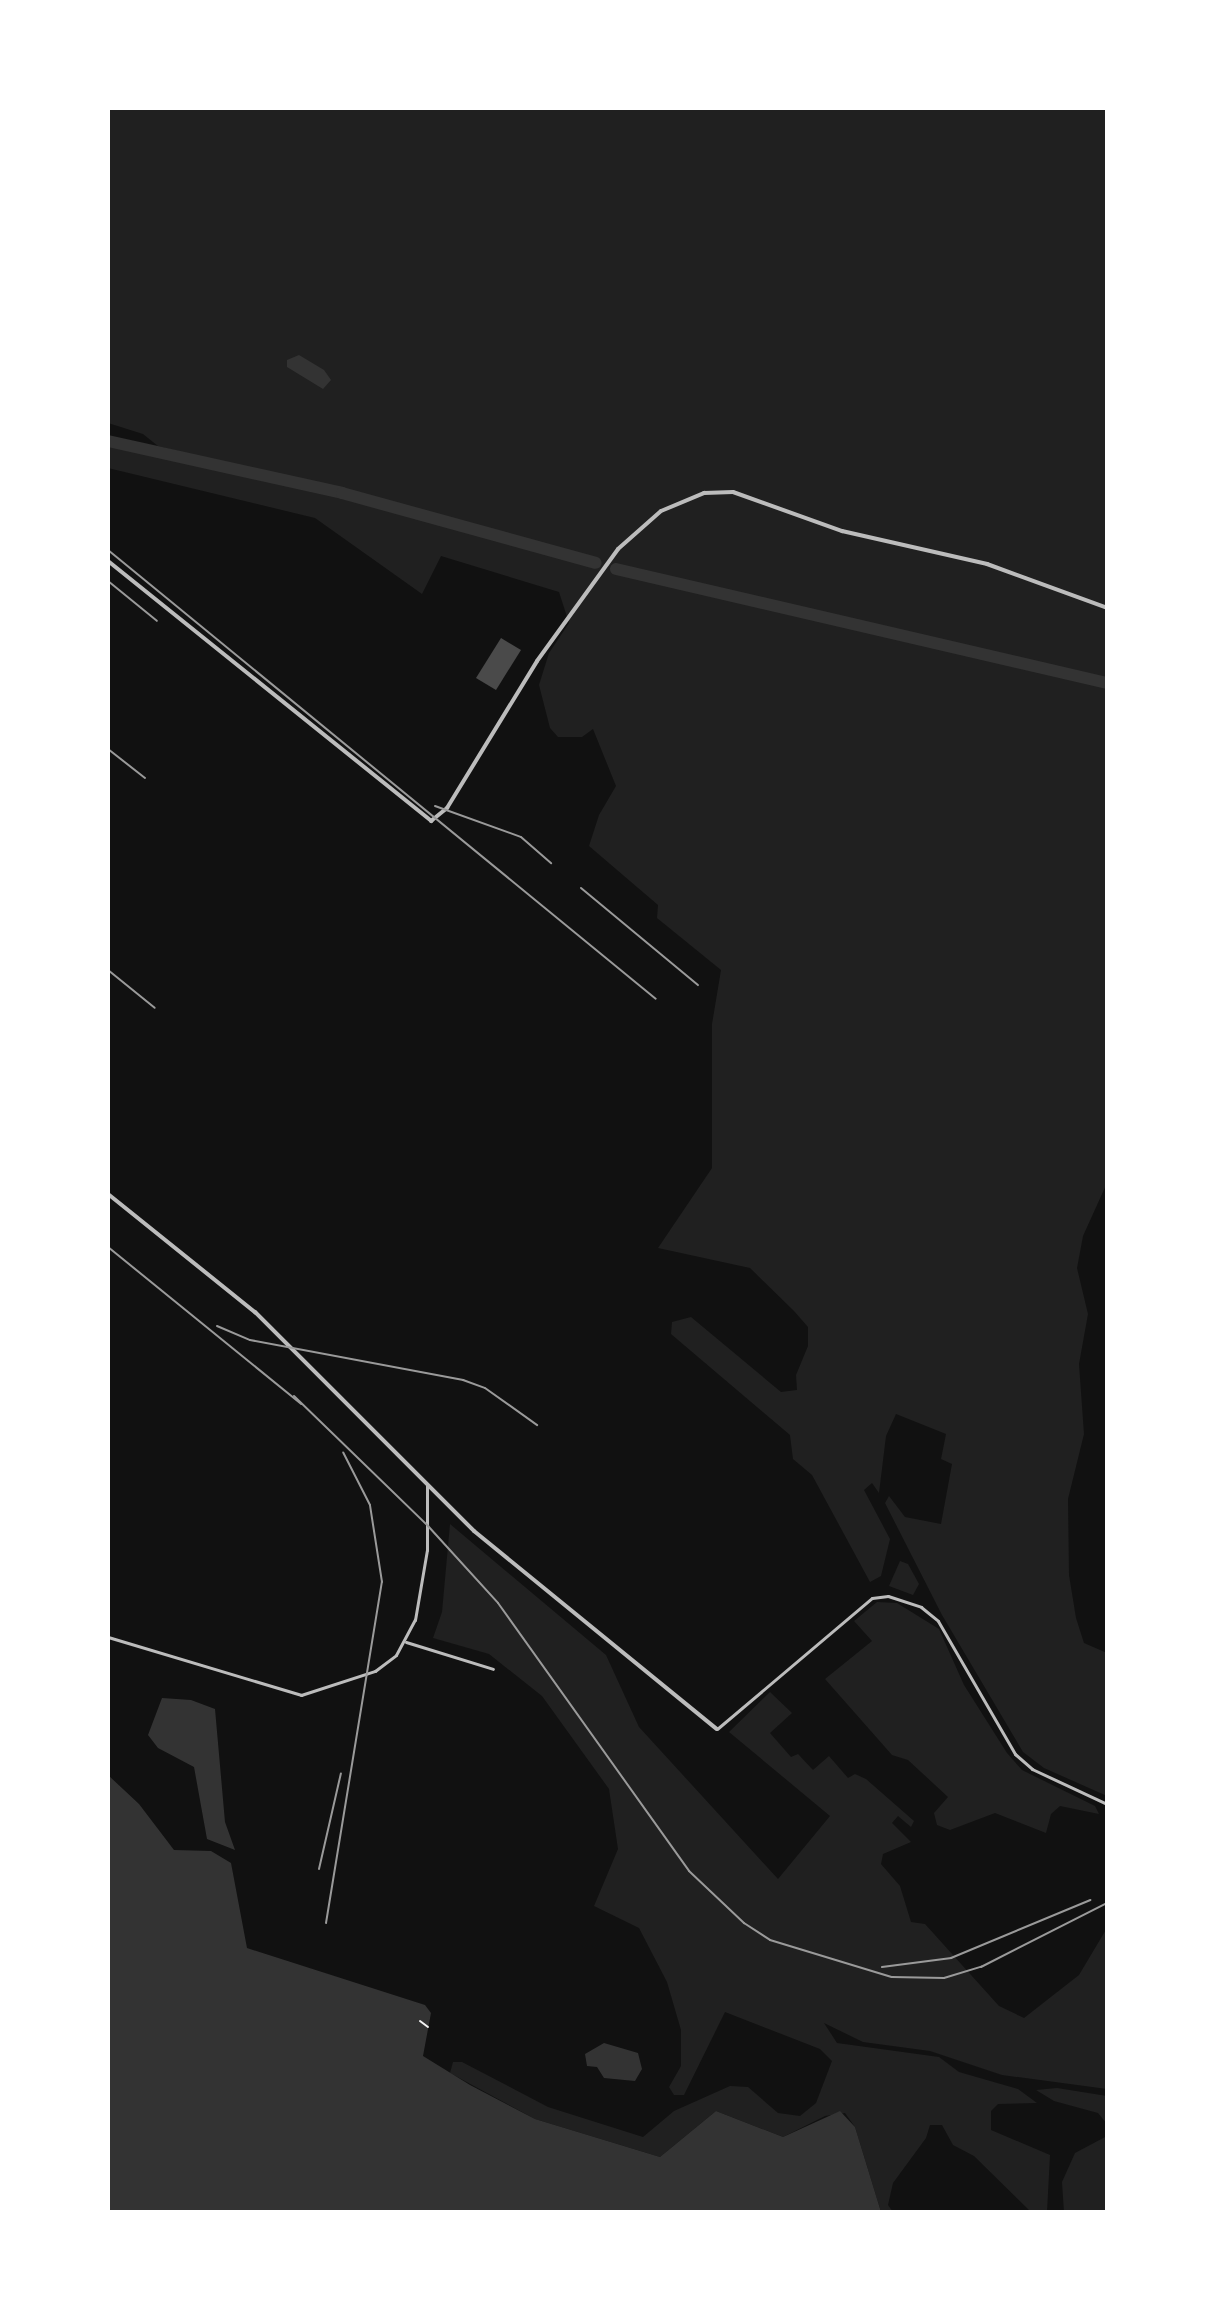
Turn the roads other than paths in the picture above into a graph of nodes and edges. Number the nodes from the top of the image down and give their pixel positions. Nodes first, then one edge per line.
1 (108, 561) edge
2 (1107, 608) edge
3 (108, 1194) edge
4 (427, 1485) junction
5 (108, 1637) edge
6 (406, 1642) junction
7 (493, 1669) dead end
8 (717, 1729) joint
9 (1107, 1804) edge

1 - 2 street
3 - 4 street
4 - 6 street
4 - 8 street
5 - 6 street
6 - 7 street
8 - 9 street

